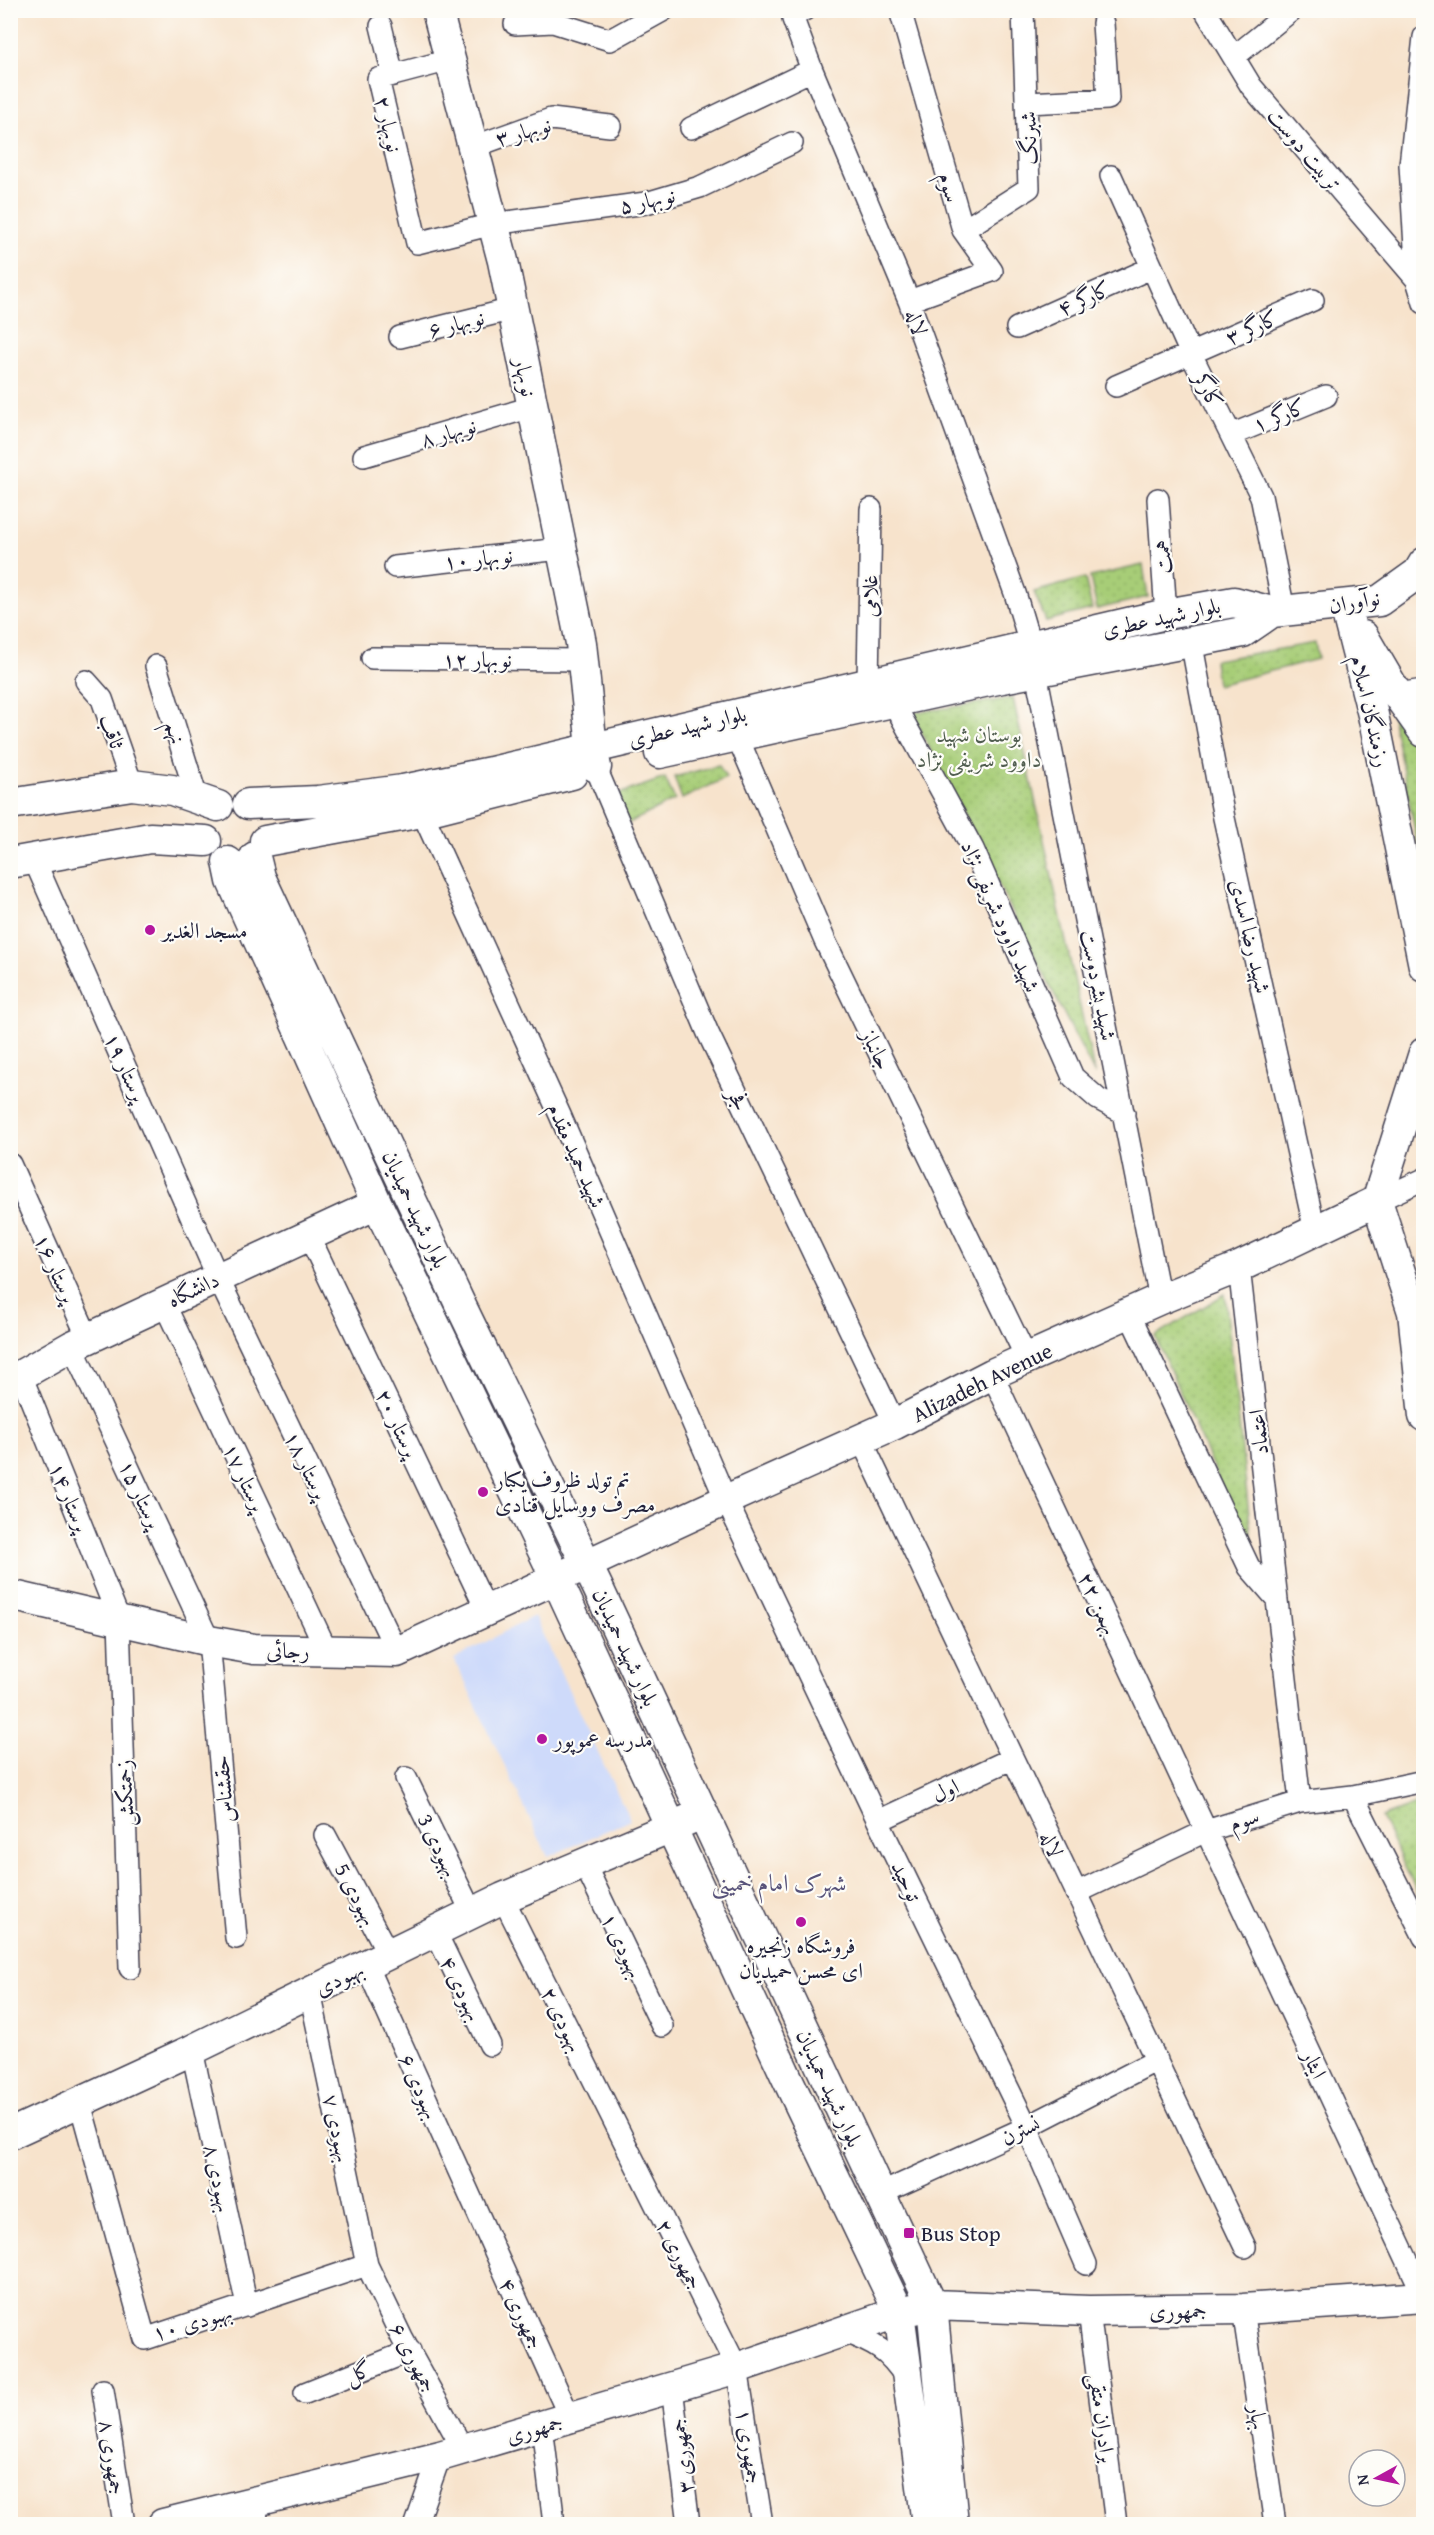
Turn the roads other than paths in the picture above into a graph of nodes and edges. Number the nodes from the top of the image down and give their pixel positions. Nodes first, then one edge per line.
1 (437, 10) edge
2 (664, 10) edge
3 (804, 10) edge
4 (900, 10) edge
5 (1023, 10) edge
6 (1205, 10) edge
7 (1292, 10) edge
8 (1103, 23) dead end
9 (515, 24) dead end
10 (381, 26) dead end
11 (1424, 37) edge
12 (1234, 57) junction
13 (450, 60) junction
14 (1421, 69) edge
15 (812, 70) junction
16 (393, 75) junction
17 (1028, 103) junction
18 (610, 126) dead end
19 (691, 128) dead end
20 (792, 143) dead end
21 (473, 147) junction
22 (1417, 165) edge
23 (1111, 176) dead end
24 (493, 224) junction
25 (963, 230) junction
26 (417, 243) joint
27 (1151, 268) junction
28 (1420, 280) edge
29 (1313, 300) dead end
30 (909, 301) junction
31 (1424, 303) edge
32 (513, 309) junction
33 (1017, 328) dead end
34 (400, 337) dead end
35 (1191, 354) junction
36 (1116, 386) dead end
37 (1326, 396) dead end
38 (532, 407) junction
39 (1231, 435) junction
40 (364, 456) dead end
41 (1158, 499) dead end
42 (870, 509) dead end
43 (561, 549) junction
44 (395, 567) dead end
45 (1422, 571) edge
46 (1345, 605) junction
47 (1278, 611) junction
48 (1166, 614) junction
49 (1191, 640) junction
50 (372, 658) dead end
51 (1034, 659) junction
52 (583, 660) junction
53 (156, 666) dead end
54 (87, 681) dead end
55 (868, 683) junction
56 (1410, 692) edge
57 (893, 702) junction
58 (1424, 732) edge
59 (737, 736) junction
60 (594, 758) junction
61 (132, 785) junction
62 (208, 802) junction
63 (10, 804) edge
64 (248, 804) junction
65 (422, 812) junction
66 (206, 841) junction
67 (249, 853) junction
68 (22, 860) edge
69 (1424, 966) edge
70 (1424, 1053) edge
71 (1124, 1113) junction
72 (10, 1164) edge
73 (1424, 1179) edge
74 (1377, 1201) junction
75 (377, 1204) junction
76 (1315, 1231) junction
77 (309, 1236) junction
78 (1239, 1267) junction
79 (218, 1278) junction
80 (1160, 1299) junction
81 (164, 1303) junction
82 (460, 1304) junction
83 (1129, 1313) junction
84 (1420, 1318) edge
85 (432, 1320) junction
86 (80, 1342) junction
87 (1027, 1359) junction
88 (992, 1374) junction
89 (16, 1376) edge
90 (1424, 1416) edge
91 (896, 1424) junction
92 (861, 1439) junction
93 (726, 1500) junction
94 (587, 1564) junction
95 (556, 1578) junction
96 (11, 1593) edge
97 (1276, 1598) junction
98 (487, 1611) junction
99 (119, 1619) junction
100 (209, 1641) junction
101 (327, 1651) junction
102 (397, 1652) junction
103 (1011, 1759) junction
104 (406, 1778) dead end
105 (1424, 1781) edge
106 (1353, 1796) junction
107 (1300, 1802) junction
108 (704, 1813) junction
109 (878, 1821) junction
110 (671, 1827) junction
111 (1206, 1832) junction
112 (325, 1835) dead end
113 (585, 1865) junction
114 (1076, 1893) junction
115 (503, 1898) junction
116 (472, 1913) junction
117 (435, 1930) junction
118 (1424, 1937) edge
119 (236, 1938) dead end
120 (377, 1959) junction
121 (130, 1968) dead end
122 (310, 1992) junction
123 (662, 2026) dead end
124 (490, 2044) dead end
125 (192, 2050) junction
126 (1157, 2060) junction
127 (818, 2061) junction
128 (787, 2078) junction
129 (80, 2103) junction
130 (1027, 2127) junction
131 (10, 2134) edge
132 (623, 2139) joint
133 (880, 2194) junction
134 (474, 2208) joint
135 (1245, 2247) dead end
136 (1086, 2264) dead end
137 (367, 2265) junction
138 (1424, 2296) edge
139 (932, 2305) junction
140 (247, 2306) junction
141 (1243, 2309) junction
142 (1089, 2311) junction
143 (899, 2312) junction
144 (844, 2332) junction
145 (410, 2351) junction
146 (737, 2368) junction
147 (908, 2381) junction
148 (672, 2388) junction
149 (103, 2390) dead end
150 (305, 2393) dead end
151 (556, 2422) junction
152 (451, 2452) junction
153 (257, 2513) edge
154 (550, 2522) edge
155 (124, 2524) edge
156 (163, 2524) edge
157 (416, 2524) edge
158 (689, 2524) edge
159 (762, 2524) edge
160 (927, 2524) edge
161 (953, 2524) edge
162 (1116, 2524) edge
163 (1275, 2524) edge

1 - 13 street, نوبهار
2 - 9 street
3 - 15 street, لاله
4 - 25 street, سوم
5 - 17 street, شبرنگ
6 - 12 street, تربیت دوست
7 - 12 street
8 - 17 street
10 - 16 street
11 - 14 street
12 - 28 street, تربیت دوست
13 - 16 street, نوبهار ۲
13 - 21 street, نوبهار
14 - 22 street
15 - 19 street
15 - 30 street, لاله
16 - 26 street, نوبهار ۲
17 - 25 street, شبرنگ
18 - 21 street, نوبهار ۳
20 - 24 street, نوبهار ۵
21 - 24 street, نوبهار
22 - 28 street
23 - 27 street, کارگر
24 - 26 street, نوبهار ۵
24 - 32 street, نوبهار
25 - 30 street, سوم
27 - 33 street, کارگر ۴
27 - 35 street, کارگر
28 - 31 street
29 - 35 street, کارگر ۳
30 - 51 street, لاله
32 - 34 street, نوبهار ۶
32 - 38 street, نوبهار
35 - 36 street, کارگر ۳
35 - 39 street, کارگر
37 - 39 street, کارگر ۱
38 - 40 street, نوبهار ۸
38 - 43 street, نوبهار
39 - 47 street, کارگر
41 - 48 street, همت
42 - 55 street, غلامی
43 - 44 street, نوبهار ۱۰
43 - 52 street, نوبهار
45 - 46 street, نوآوران
46 - 47 street, نوآوران
46 - 56 street, رزمندگان اسلام
46 - 69 street, رزمندگان اسلام
47 - 48 street, بلوار شهید عطری
47 - 49 street, بلوار شهید عطری
48 - 51 street, بلوار شهید عطری
49 - 51 street, بلوار شهید عطری
49 - 76 street, شهید رضا اسدی
50 - 52 street, نوبهار ۱۲
51 - 55 street, بلوار شهید عطری
51 - 57 street, بلوار شهید عطری
51 - 71 street, شهید بشردوست
52 - 60 street, نوبهار
53 - 62 street, نهم
54 - 61 street, ثاقب
55 - 60 street, بلوار شهید عطری
56 - 58 street, رزمندگان اسلام
57 - 59 street, بلوار شهید عطری
57 - 71 street, شهید داوود شریفی نژاد
59 - 60 street, بلوار شهید عطری
59 - 87 street, جانباز
60 - 64 street, بلوار شهید عطری
60 - 65 street, بلوار شهید عطری
60 - 91 street, فجر
61 - 62 street
61 - 63 street
62 - 64 street
62 - 66 street
64 - 67 street
65 - 67 street, بلوار شهید عطری
65 - 93 street, شهید حمید مقدم
66 - 67 street
66 - 68 street
67 - 75 street, بلوار شهید حمیدیان
67 - 82 street, بلوار شهید حمیدیان
68 - 79 street, پرستار ۱۹
70 - 74 street
71 - 80 street, شهید بشردوست
72 - 86 street, پرستار ۱۶
73 - 74 street
74 - 76 street, Alizadeh Avenue
74 - 84 street
75 - 77 street, دانشگاه
75 - 85 street, بلوار شهید حمیدیان
76 - 78 street, Alizadeh Avenue
77 - 79 street, دانشگاه
77 - 98 street, پرستار ۲۰
78 - 80 street, Alizadeh Avenue
78 - 97 street, اعتماد
79 - 81 street, دانشگاه
79 - 102 street, پرستار ۱۸
80 - 83 street, Alizadeh Avenue
81 - 86 street, دانشگاه
81 - 101 street, پرستار ۱۷
82 - 85 street
82 - 94 street, بلوار شهید حمیدیان
83 - 87 street, Alizadeh Avenue
83 - 97 street
84 - 90 street
85 - 95 street, بلوار شهید حمیدیان
86 - 89 street, دانشگاه
86 - 100 street, پرستار ۱۵
87 - 88 street, Alizadeh Avenue
88 - 91 street, Alizadeh Avenue
88 - 111 street, ۲۲ بهمن
89 - 99 street, پرستار ۱۴
91 - 92 street, Alizadeh Avenue
92 - 93 street, Alizadeh Avenue
92 - 103 street, لاله
93 - 94 street, Alizadeh Avenue
93 - 109 street, توحید
94 - 95 street, Alizadeh Avenue
94 - 108 street, بلوار شهید حمیدیان
95 - 98 street, رجائی
95 - 110 street, بلوار شهید حمیدیان
96 - 99 street, رجائی
97 - 107 street, اعتماد
98 - 102 street, رجائی
99 - 100 street, رجائی
99 - 121 street, زحمتکش
100 - 101 street, رجائی
100 - 119 street, حقشناس
101 - 102 street, رجائی
103 - 109 street, اول
103 - 114 street, لاله
104 - 116 street, بهبودی 3
105 - 106 street, سوم
106 - 107 street, سوم
106 - 118 street
107 - 111 street, سوم
108 - 110 street, بهبودی
108 - 127 street, بلوار شهید حمیدیان
109 - 130 street, توحید
110 - 113 street, بهبودی
110 - 128 street, بلوار شهید حمیدیان
111 - 114 street, سوم
111 - 138 street, ایثار
112 - 120 street, بهبودی 5
113 - 115 street, بهبودی
113 - 123 street, بهبودی ۱
114 - 126 street, لاله
115 - 116 street, بهبودی
115 - 132 street, بهبودی ۲
116 - 117 street, بهبودی
117 - 120 street, بهبودی
117 - 124 street, بهبودی ۴
120 - 122 street, بهبودی
120 - 134 street, بهبودی ۶
122 - 125 street, بهبودی
122 - 137 street, بهبودی ۷
125 - 129 street, بهبودی
125 - 140 street, بهبودی ۸
126 - 130 street, نسترن
126 - 135 street, لاله
127 - 128 street
127 - 133 street, بلوار شهید حمیدیان
128 - 143 street, بلوار شهید حمیدیان
129 - 131 street, بهبودی
129 - 140 street, بهبودی ۱۰
130 - 133 street, نسترن
130 - 136 street, توحید
132 - 146 street, جمهوری ۲
133 - 139 street, بلوار شهید حمیدیان
134 - 151 street, جمهوری ۴
137 - 140 street, بهبودی ۱۰
137 - 145 street, جمهوری ۶
138 - 141 street, جمهوری
139 - 142 street, جمهوری
139 - 143 street, جمهوری
139 - 161 street, بلوار شهید حمیدیان
141 - 142 street, جمهوری
141 - 163 street, بهار
142 - 162 street, برادران متقی
143 - 144 street, جمهوری
143 - 147 street, بلوار شهید حمیدیان
144 - 146 street, جمهوری
144 - 147 street
145 - 150 street, گل
145 - 152 street, جمهوری ۶
146 - 148 street, جمهوری
146 - 159 street, جمهوری ۱
147 - 160 street, بلوار شهید حمیدیان
148 - 151 street, جمهوری
148 - 158 street, جمهوری ۳
149 - 155 street, جمهوری ۸
151 - 152 street, جمهوری
151 - 154 street, جمهوری ۴
152 - 153 street, جمهوری
152 - 157 street
153 - 156 street, جمهوری

